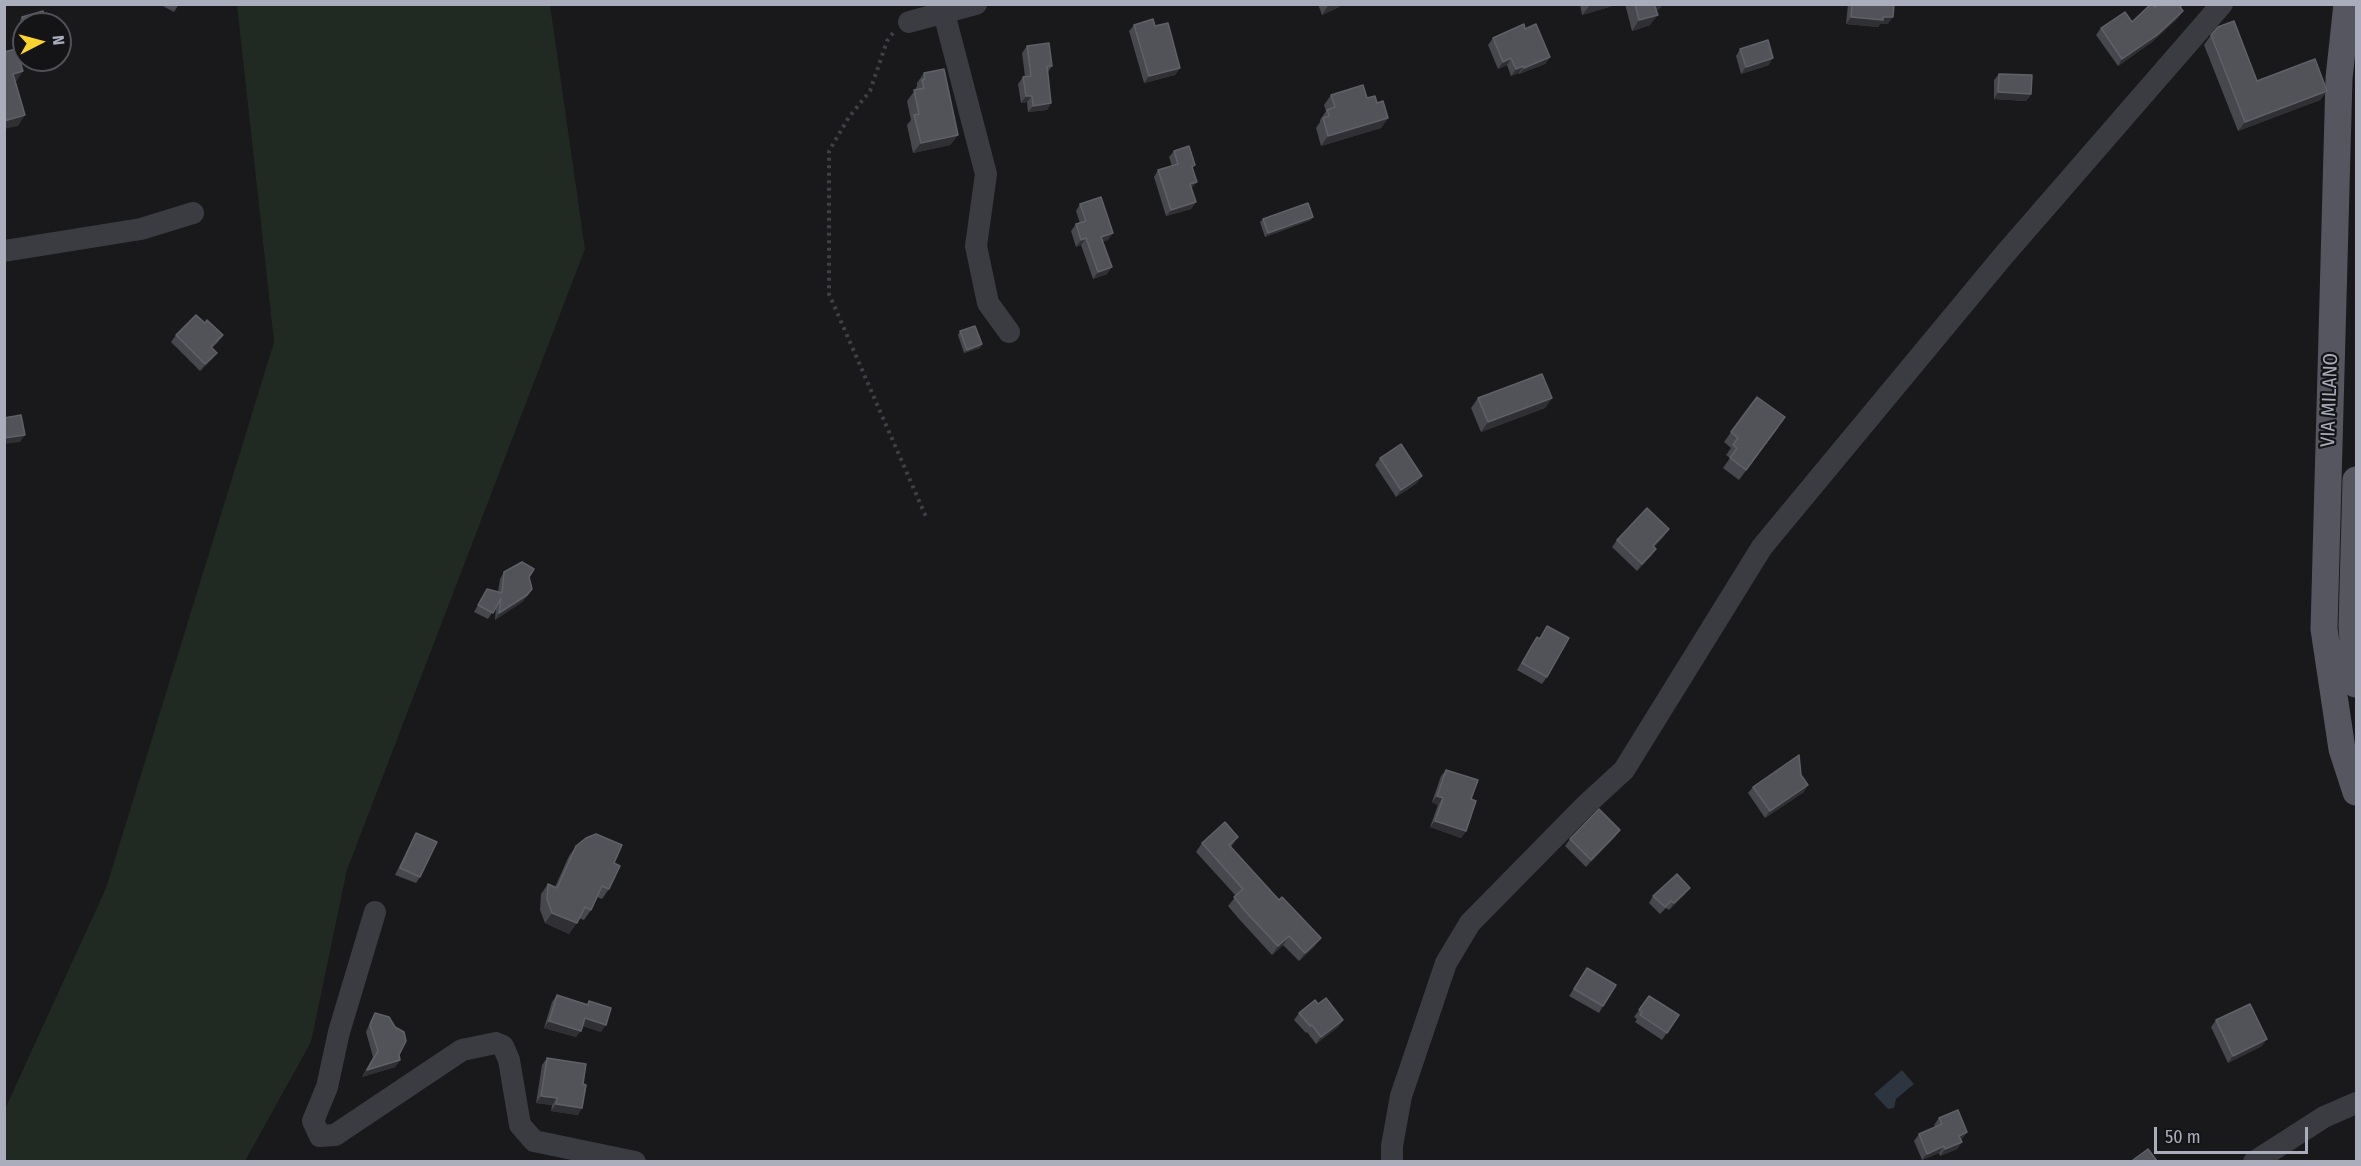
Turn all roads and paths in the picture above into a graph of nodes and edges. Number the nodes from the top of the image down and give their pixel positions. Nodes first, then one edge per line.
1 (976, 4) edge
2 (2222, 4) edge
3 (2347, 4) edge
4 (944, 13) junction
5 (909, 22) joint
6 (194, 213) dead end
7 (4, 251) edge
8 (1009, 332) dead end
9 (2356, 480) edge
10 (927, 519) dead end
11 (2356, 684) edge
12 (2356, 792) edge
13 (375, 912) dead end
14 (2356, 1103) edge
15 (635, 1161) edge
16 (1392, 1161) edge
17 (2254, 1161) edge

1 - 4 street
2 - 16 street
3 - 12 main road, VIA MILANO
4 - 5 street
4 - 8 street
5 - 10 path
6 - 7 street
9 - 11 main road
13 - 15 street
14 - 17 street

